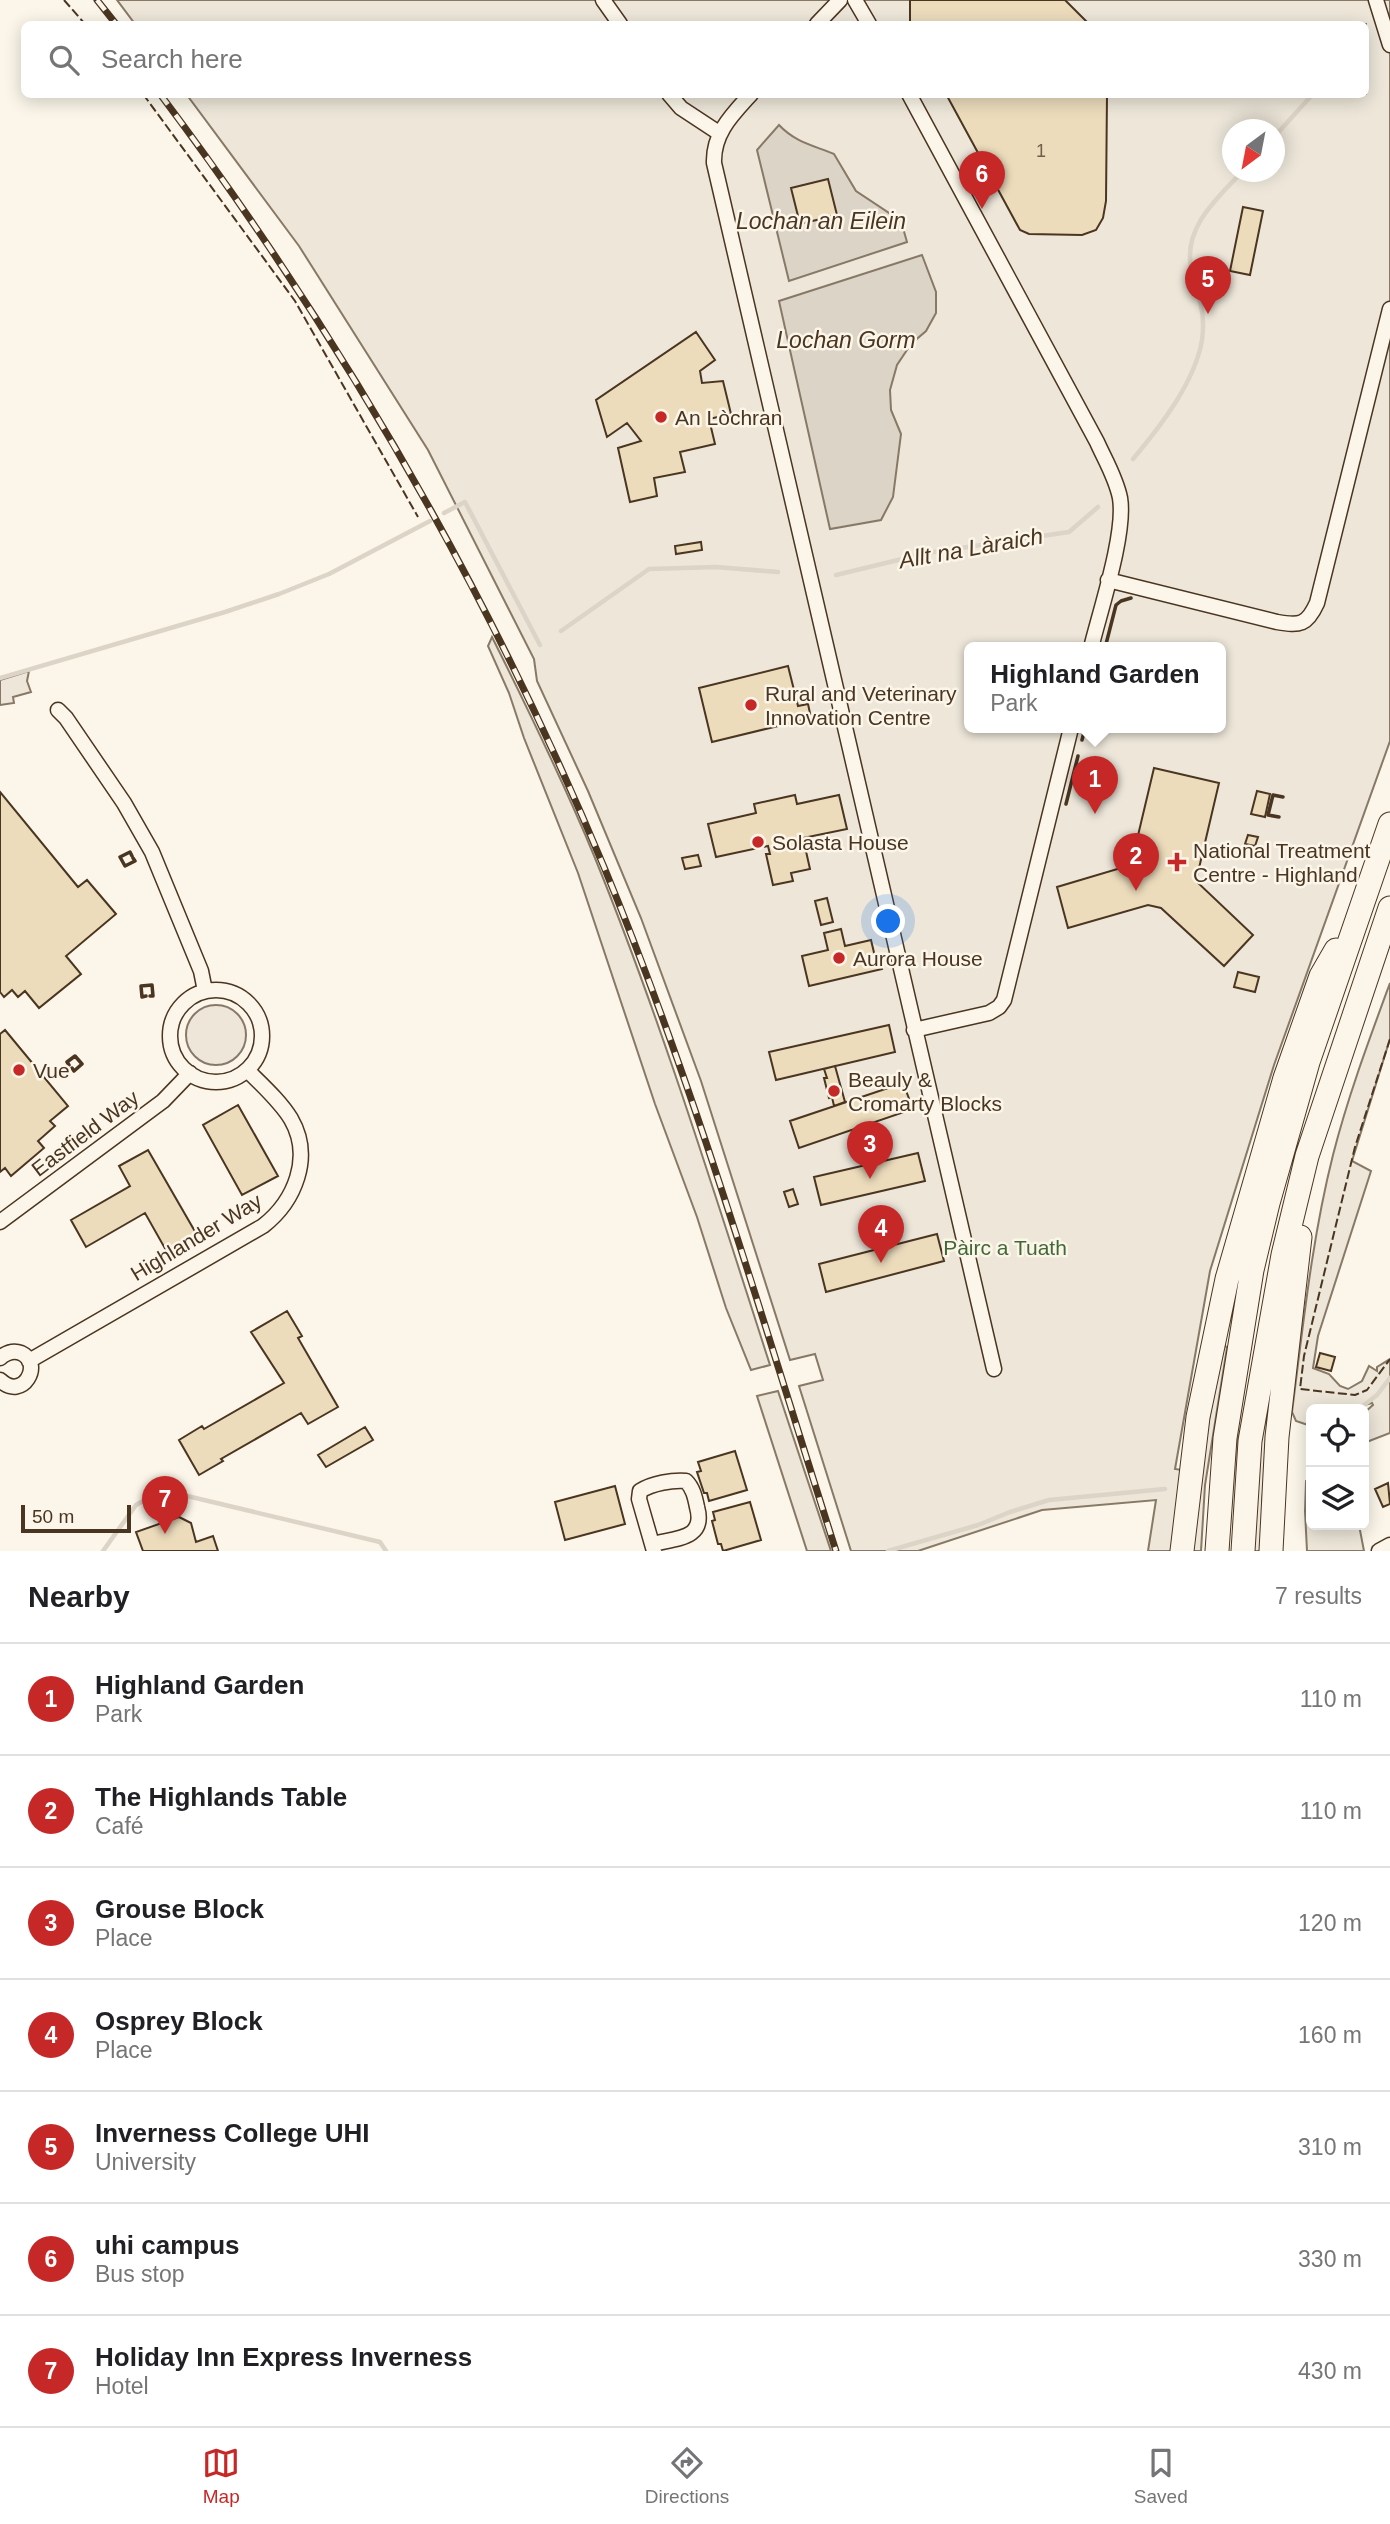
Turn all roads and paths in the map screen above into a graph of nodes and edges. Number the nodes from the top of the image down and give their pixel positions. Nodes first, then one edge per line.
1 (603, 0) edge
2 (839, 0) edge
3 (855, 0) edge
4 (1376, 0) edge
5 (618, 21) edge
6 (820, 21) edge
7 (867, 21) edge
8 (1390, 45) edge
9 (672, 98) edge
10 (748, 98) edge
11 (911, 98) edge
12 (719, 133) junction
13 (1390, 309) edge
14 (1108, 580) junction
15 (1092, 642) edge
16 (58, 710) dead end
17 (1070, 733) edge
18 (1390, 824) edge
19 (1390, 908) edge
20 (1361, 909) junction
21 (205, 991) junction
22 (914, 1030) junction
23 (247, 1070) junction
24 (190, 1073) junction
25 (1307, 1156) junction
26 (0, 1222) edge
27 (0, 1358) edge
28 (29, 1361) junction
29 (994, 1369) dead end
30 (0, 1380) edge
31 (1390, 1545) edge
32 (654, 1547) edge
33 (1182, 1551) edge
34 (1216, 1551) edge
35 (1243, 1551) edge
36 (1271, 1551) edge
37 (1379, 1551) edge

1 - 5 street
2 - 6 street
3 - 7 street
4 - 8 street
9 - 12 street
10 - 12 street
11 - 14 street
12 - 22 street
13 - 14 street
14 - 15 street
16 - 21 street
17 - 22 street
18 - 20 highway
19 - 25 highway
20 - 33 highway
20 - 34 highway
21 - 23 street
21 - 24 street
22 - 29 street
23 - 24 street
23 - 28 street, Highlander Way
24 - 26 street, Eastfield Way
25 - 35 highway
25 - 36 highway
27 - 28 street
28 - 30 street
31 - 37 street
32 - 32 street

